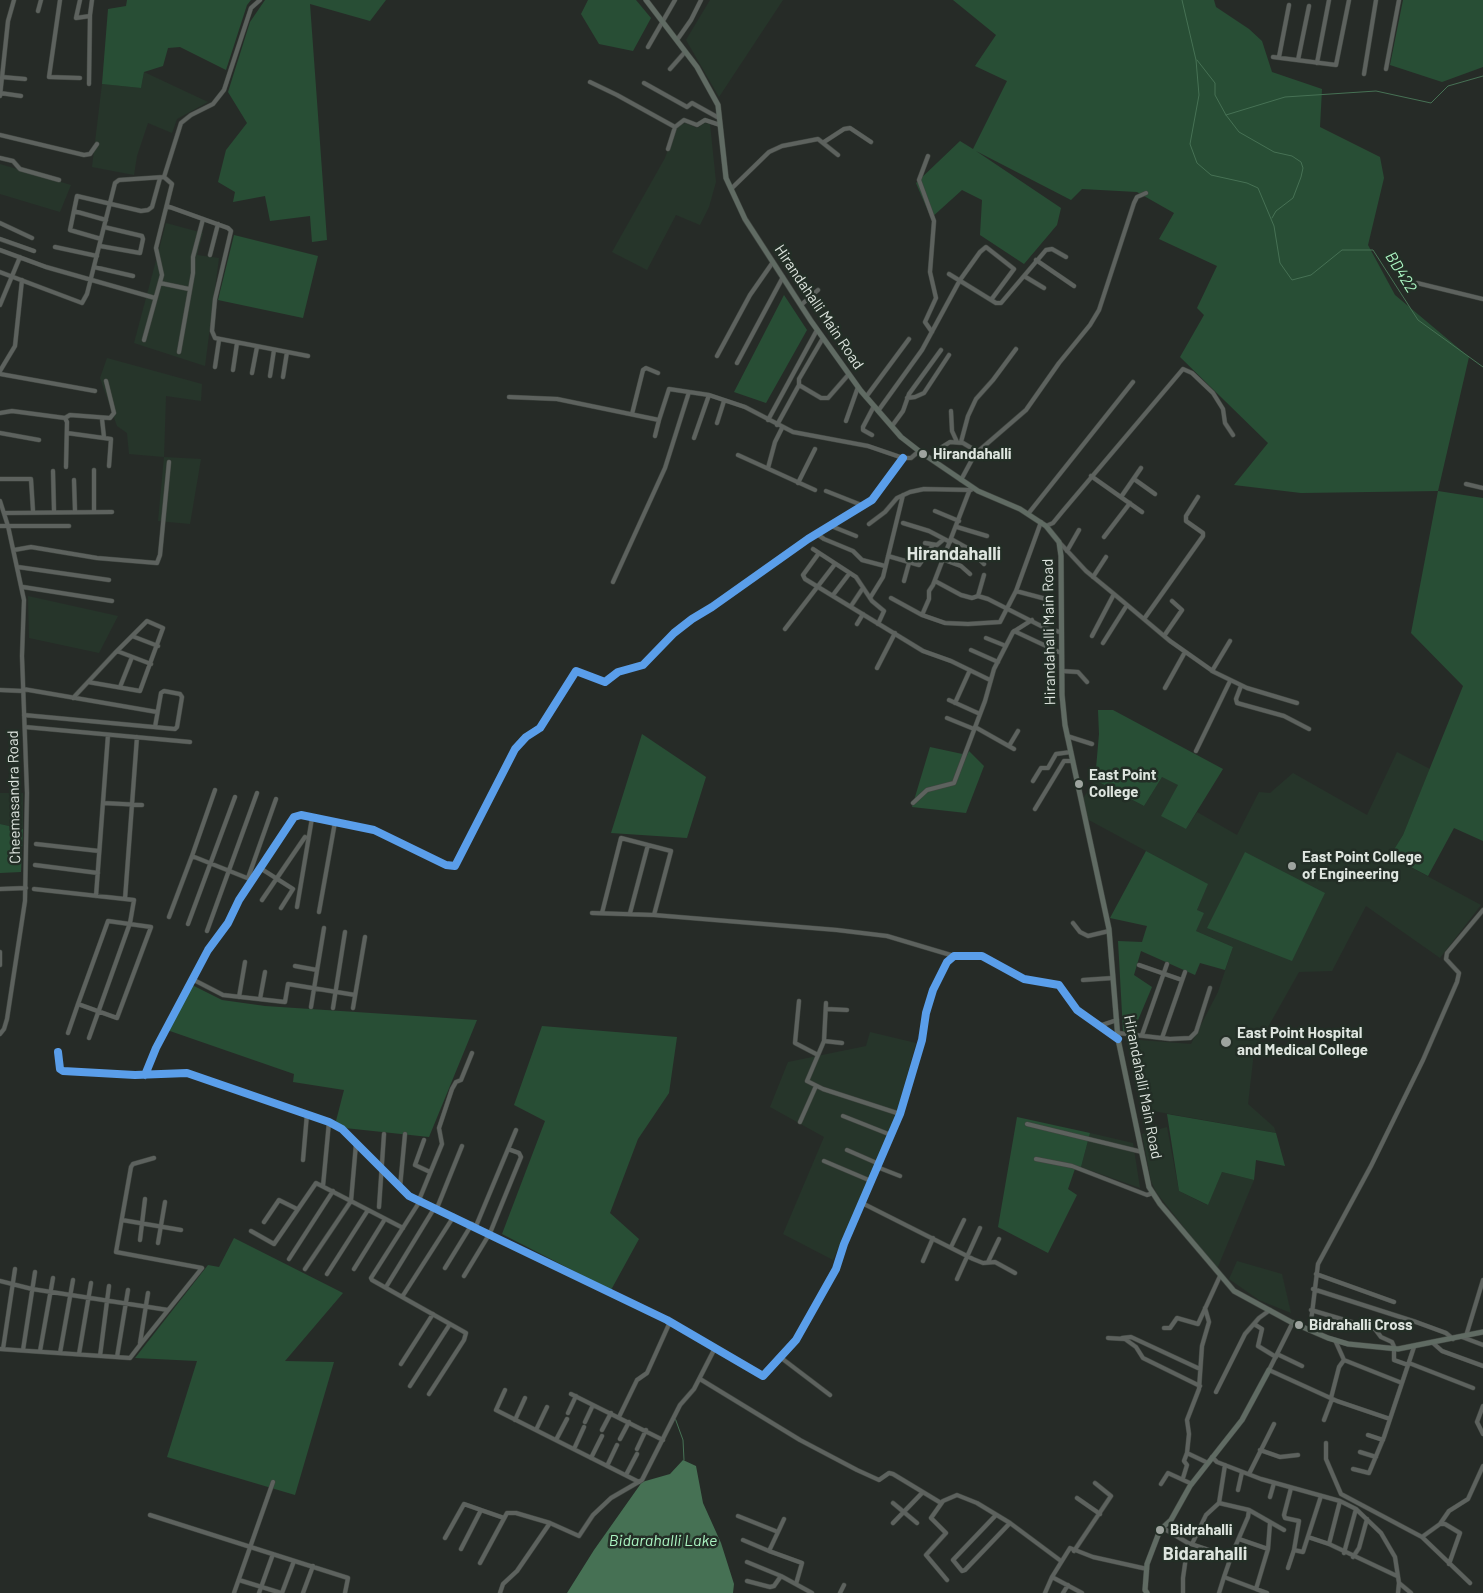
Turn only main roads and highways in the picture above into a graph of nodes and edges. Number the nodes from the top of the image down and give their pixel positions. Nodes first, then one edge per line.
1 (646, 0) edge
2 (1483, 1332) edge
3 (1269, 1370) road end
4 (1148, 1593) edge

1 - 2 main road, Hirandahalli Main Road
3 - 4 main road

